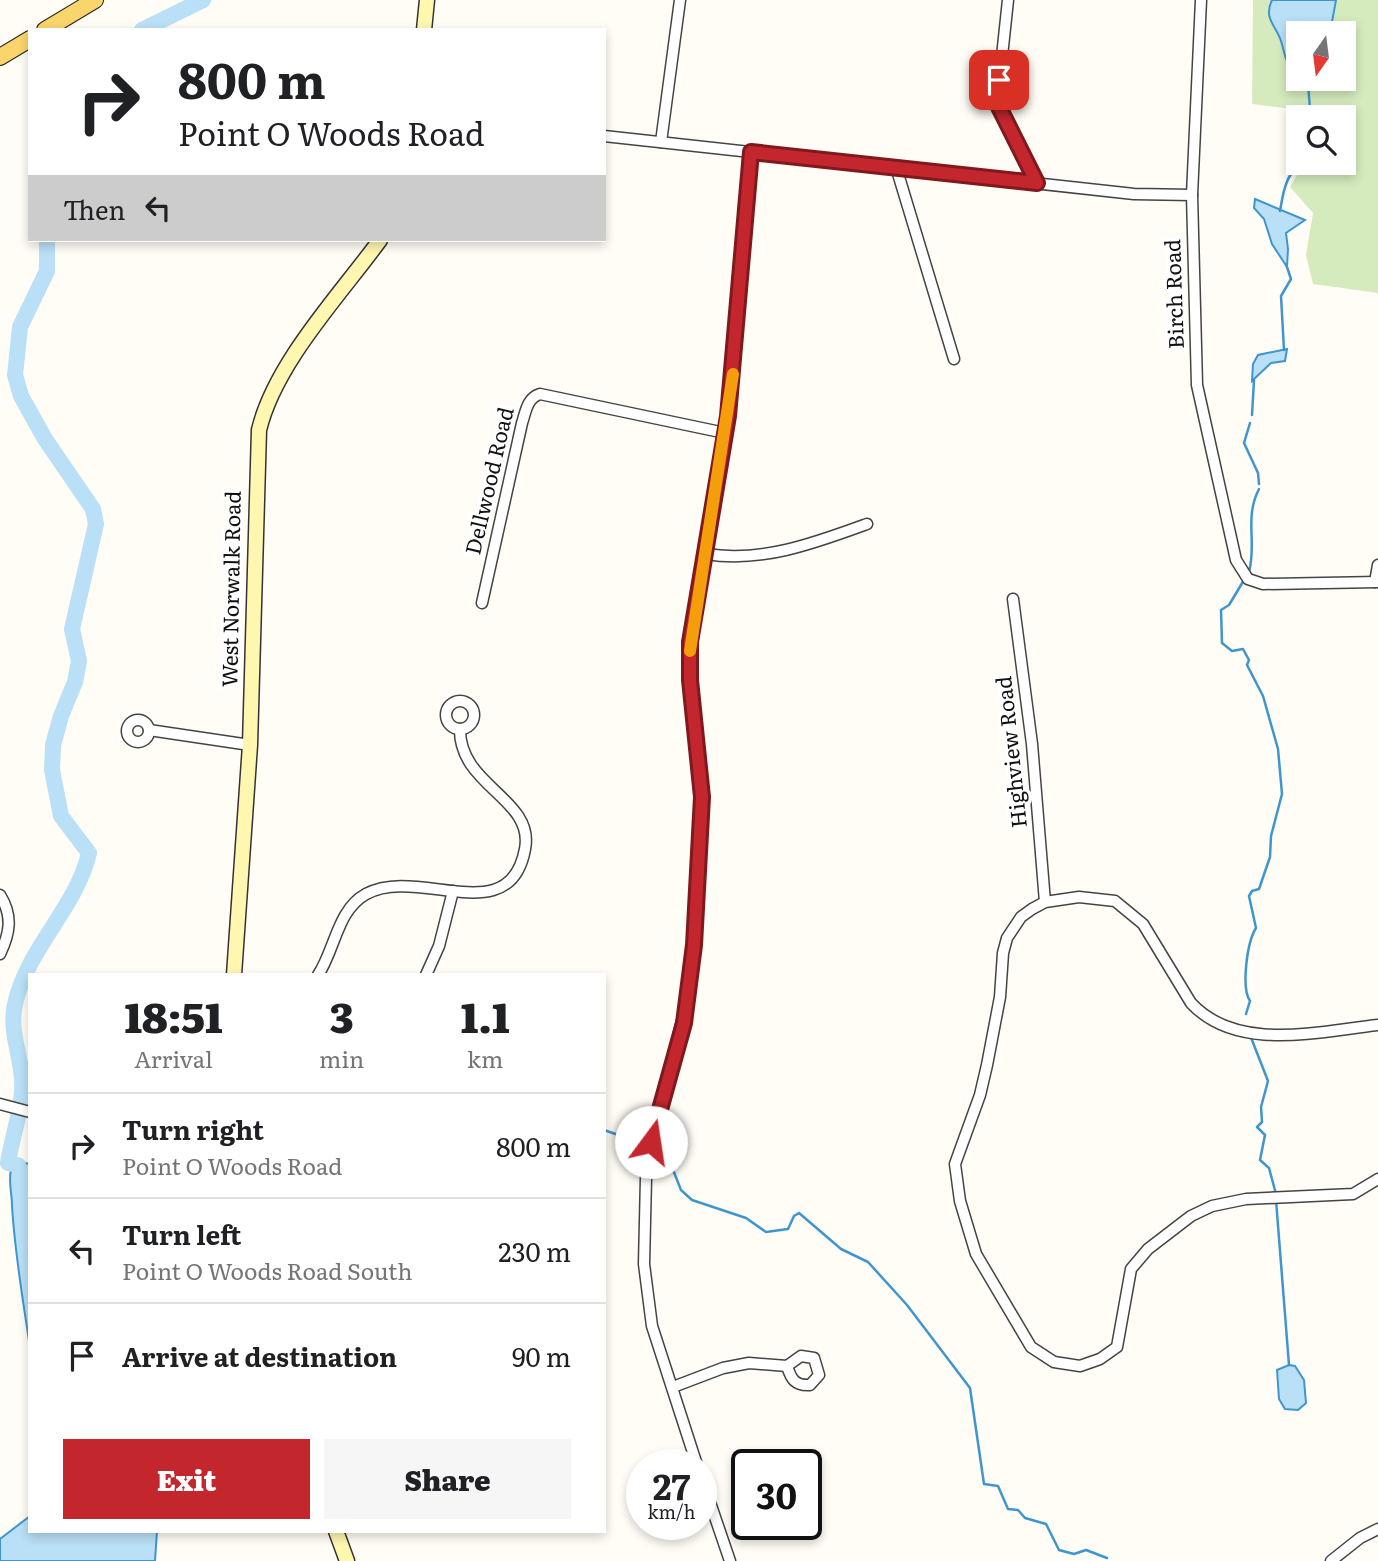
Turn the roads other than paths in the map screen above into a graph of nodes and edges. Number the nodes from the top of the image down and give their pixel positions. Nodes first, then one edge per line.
1 (95, 0) edge
2 (426, 0) edge
3 (680, 0) edge
4 (1009, 0) edge
5 (1201, 0) edge
6 (48, 28) edge
7 (424, 28) edge
8 (28, 40) edge
9 (0, 57) edge
10 (606, 136) edge
11 (661, 142) junction
12 (751, 152) junction
13 (896, 167) junction
14 (1037, 183) junction
15 (1192, 195) junction
16 (379, 242) edge
17 (954, 359) dead end
18 (725, 433) junction
19 (867, 524) dead end
20 (706, 554) junction
21 (1378, 565) edge
22 (1377, 582) edge
23 (1013, 599) dead end
24 (482, 603) dead end
25 (460, 729) dead end
26 (149, 730) dead end
27 (250, 746) junction
28 (453, 891) junction
29 (0, 895) edge
30 (1045, 902) junction
31 (0, 954) edge
32 (234, 973) edge
33 (319, 973) edge
34 (427, 973) edge
35 (1378, 1025) edge
36 (0, 1104) edge
37 (22, 1110) edge
38 (1378, 1179) edge
39 (786, 1366) dead end
40 (673, 1387) junction
41 (692, 1449) edge
42 (717, 1523) edge
43 (1378, 1529) edge
44 (337, 1533) edge
45 (346, 1561) edge
46 (730, 1561) edge
47 (1331, 1561) edge

1 - 6 main road
2 - 7 main road
3 - 11 street
4 - 14 street
5 - 15 street, Birch Road
8 - 9 main road
10 - 11 street
11 - 12 street
12 - 13 street
12 - 18 street
13 - 14 street
13 - 17 street
14 - 15 street
15 - 22 street, Birch Road
16 - 27 main road, West Norwalk Road
18 - 20 street
18 - 24 street, Dellwood Road
19 - 20 street
20 - 40 street
21 - 22 street
23 - 30 street, Highview Road
25 - 28 street
26 - 27 street
27 - 32 main road, West Norwalk Road
28 - 33 street
28 - 34 street
29 - 31 street
30 - 35 street
30 - 38 street
36 - 37 street
39 - 40 street
40 - 41 street
42 - 46 street
43 - 47 street
44 - 45 main road

